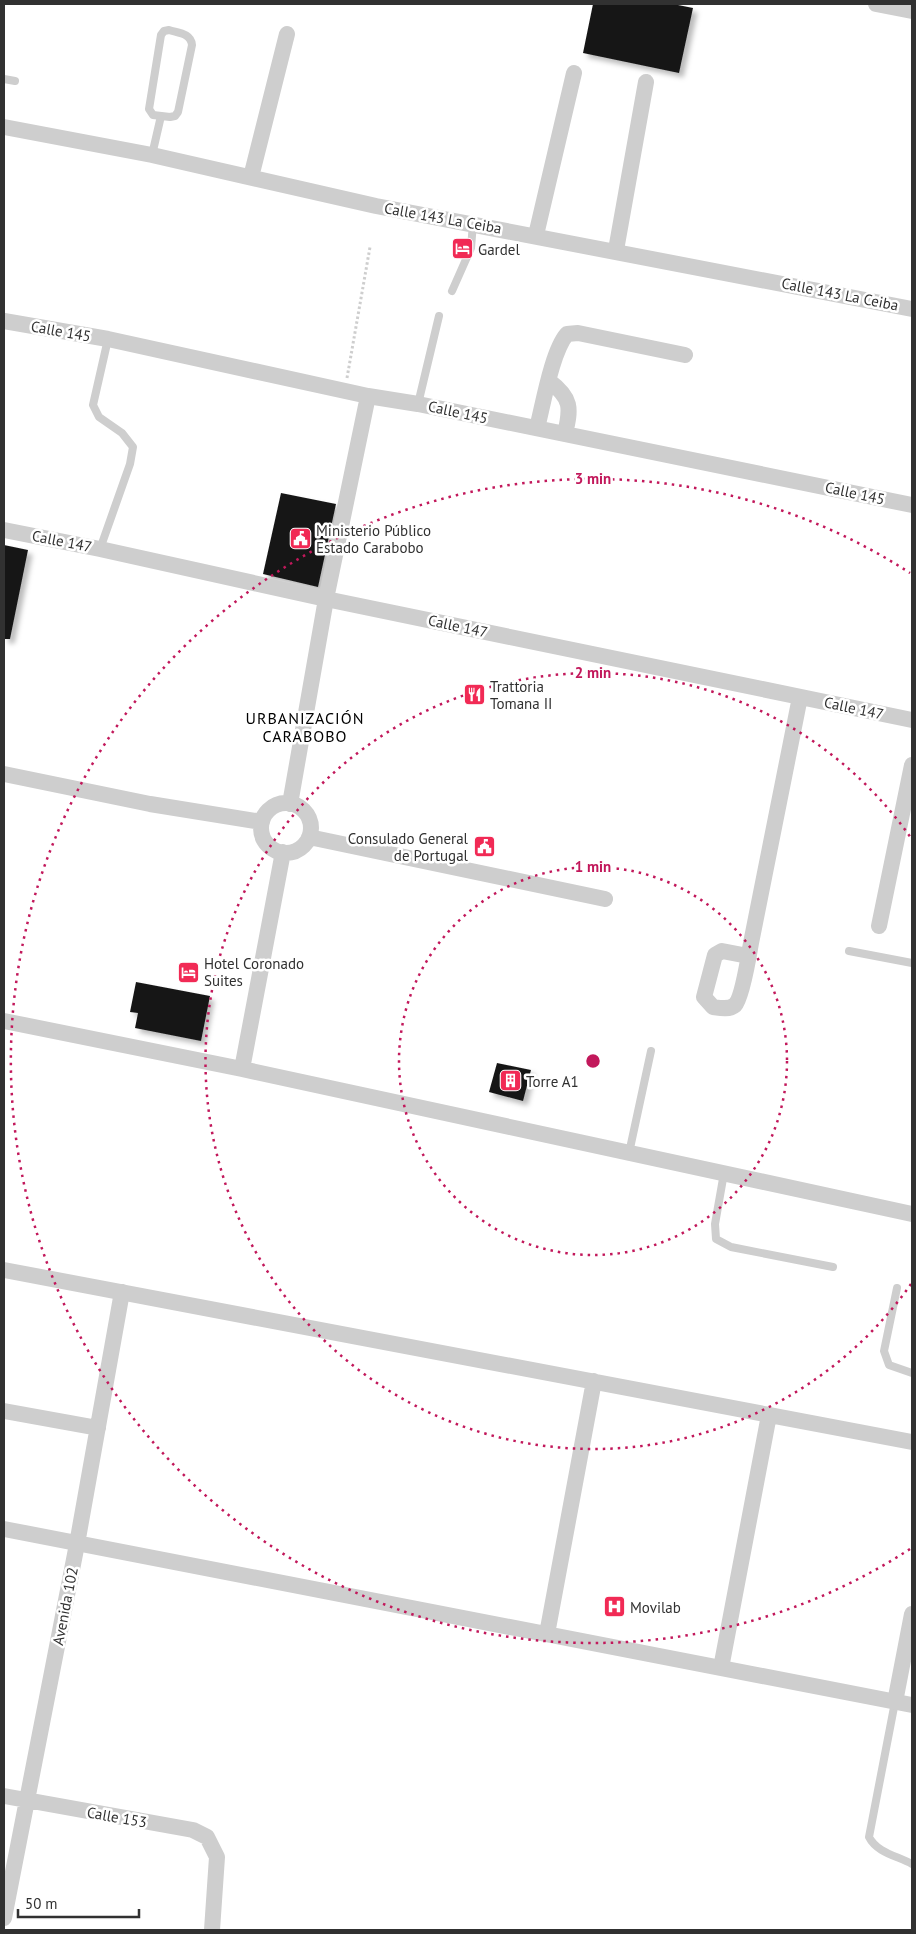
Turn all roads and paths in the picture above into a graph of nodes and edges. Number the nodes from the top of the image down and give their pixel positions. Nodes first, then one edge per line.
1 (876, 4) edge
2 (912, 11) edge
3 (287, 34) dead end
4 (574, 73) dead end
5 (4, 79) edge
6 (15, 81) dead end
7 (646, 82) dead end
8 (161, 116) junction
9 (4, 127) edge
10 (152, 155) junction
11 (251, 177) junction
12 (473, 223) junction
13 (536, 235) junction
14 (370, 247) dead end
15 (616, 250) junction
16 (452, 291) dead end
17 (912, 309) edge
18 (439, 316) dead end
19 (4, 321) edge
20 (108, 339) junction
21 (684, 355) dead end
22 (549, 381) junction
23 (345, 391) junction
24 (368, 396) junction
25 (418, 404) junction
26 (536, 428) junction
27 (566, 434) junction
28 (912, 505) edge
29 (4, 530) edge
30 (100, 549) junction
31 (326, 599) junction
32 (800, 697) junction
33 (912, 720) edge
34 (912, 765) edge
35 (4, 774) edge
36 (290, 804) junction
37 (262, 822) junction
38 (309, 837) junction
39 (283, 852) junction
40 (605, 899) dead end
41 (879, 926) dead end
42 (849, 952) dead end
43 (748, 956) dead end
44 (912, 963) edge
45 (4, 1021) edge
46 (651, 1051) dead end
47 (242, 1070) junction
48 (629, 1153) junction
49 (724, 1173) junction
50 (912, 1214) edge
51 (833, 1267) dead end
52 (4, 1270) edge
53 (897, 1288) dead end
54 (122, 1292) junction
55 (912, 1373) edge
56 (594, 1382) junction
57 (4, 1411) edge
58 (769, 1415) junction
59 (98, 1428) junction
60 (912, 1442) edge
61 (4, 1529) edge
62 (77, 1544) junction
63 (912, 1614) edge
64 (547, 1634) junction
65 (721, 1668) junction
66 (895, 1702) junction
67 (912, 1705) edge
68 (4, 1796) edge
69 (26, 1800) junction
70 (912, 1864) edge
71 (4, 1918) edge
72 (212, 1930) edge

1 - 2 street
3 - 11 street
4 - 13 street
5 - 6 lane
7 - 15 street
8 - 8 lane
8 - 10 lane
9 - 10 street, Calle 143 La Ceiba
10 - 11 street, Calle 143 La Ceiba
11 - 12 street, Calle 143 La Ceiba
12 - 13 street, Calle 143 La Ceiba
12 - 16 lane
13 - 15 street, Calle 143 La Ceiba
14 - 23 path
15 - 17 street, Calle 143 La Ceiba
18 - 25 lane
19 - 20 street, Calle 145
20 - 23 street, Calle 145
20 - 30 lane
21 - 22 street
22 - 26 street
22 - 27 street
23 - 24 street, Calle 145
24 - 25 street, Calle 145
24 - 31 street
25 - 26 street, Calle 145
26 - 27 street, Calle 145
27 - 28 street, Calle 145
29 - 30 street, Calle 147
30 - 31 street, Calle 147
31 - 32 street, Calle 147
31 - 36 street
32 - 33 street, Calle 147
32 - 43 street
34 - 41 street
35 - 37 street
36 - 37 street
36 - 38 street
37 - 39 street
38 - 39 street
38 - 40 street
39 - 47 street
42 - 44 lane
45 - 47 street
46 - 48 lane
47 - 48 street
48 - 49 street
49 - 50 street
49 - 51 lane
52 - 54 street
53 - 55 lane
54 - 56 street
54 - 59 street, Avenida 102
56 - 58 street
56 - 64 street
57 - 59 street
58 - 60 street
58 - 65 street
59 - 62 street, Avenida 102
61 - 62 street
62 - 64 street
62 - 69 street, Avenida 102
63 - 66 street
64 - 65 street
65 - 66 street
66 - 67 street
66 - 70 lane
68 - 69 street, Calle 153
69 - 71 street, Avenida 102
69 - 72 street, Calle 153

